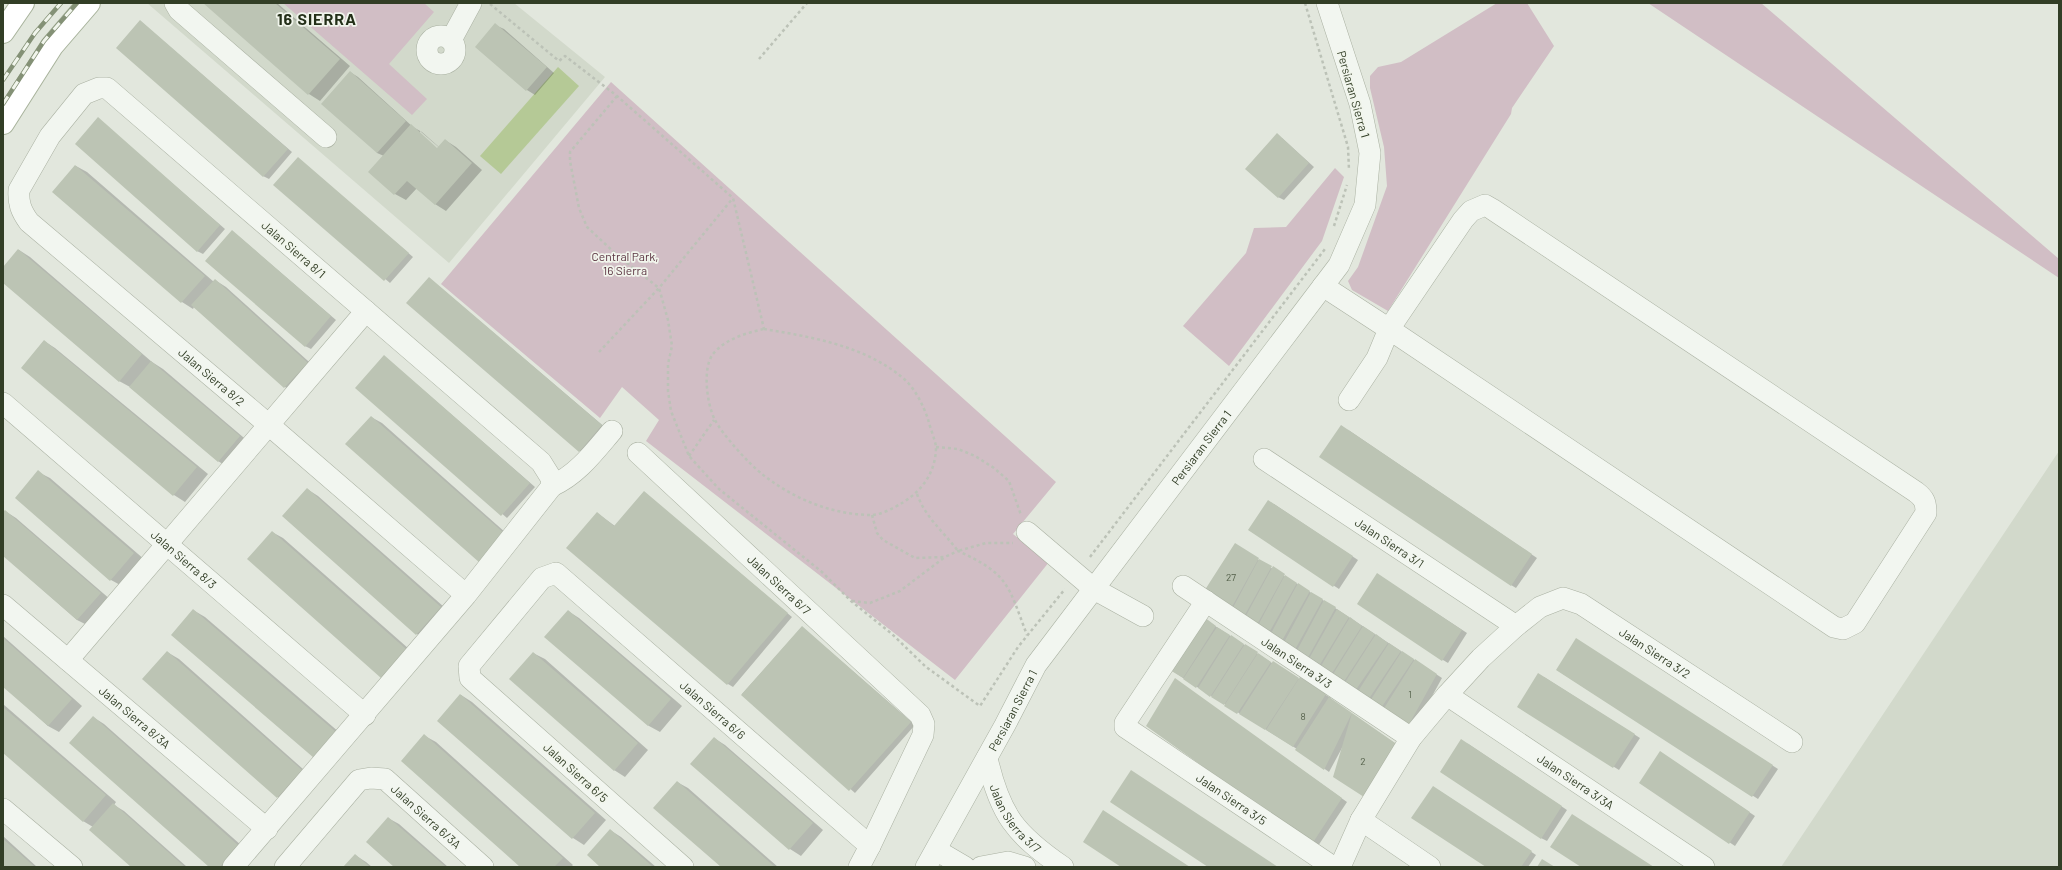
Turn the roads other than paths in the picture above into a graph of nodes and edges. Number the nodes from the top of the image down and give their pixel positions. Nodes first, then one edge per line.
1 (23, 3) edge
2 (89, 3) edge
3 (175, 3) edge
4 (471, 3) edge
5 (1328, 3) edge
6 (3, 32) edge
7 (451, 40) dead end
8 (3, 123) edge
9 (50, 136) joint
10 (326, 137) dead end
11 (1323, 286) junction
12 (366, 311) junction
13 (1389, 329) junction
14 (1349, 400) dead end
15 (3, 403) edge
16 (269, 425) junction
17 (612, 431) dead end
18 (638, 453) dead end
19 (1264, 459) dead end
20 (552, 486) junction
21 (1027, 532) road end
22 (167, 544) junction
23 (1183, 586) dead end
24 (1094, 589) junction
25 (466, 595) junction
26 (1206, 601) junction
27 (3, 605) edge
28 (1143, 616) dead end
29 (1516, 626) junction
30 (68, 660) junction
31 (470, 678) joint
32 (1446, 695) junction
33 (365, 714) junction
34 (1411, 738) junction
35 (1792, 742) dead end
36 (987, 758) junction
37 (970, 788) junction
38 (3, 809) edge
39 (1002, 810) junction
40 (1361, 820) junction
41 (267, 829) junction
42 (870, 846) junction
43 (1036, 849) junction
44 (931, 858) edge
45 (72, 867) edge
46 (233, 867) edge
47 (285, 867) edge
48 (483, 867) edge
49 (683, 867) edge
50 (859, 867) edge
51 (965, 867) edge
52 (981, 867) edge
53 (1024, 867) edge
54 (1063, 867) edge
55 (1333, 867) edge
56 (1340, 867) edge
57 (1430, 867) edge
58 (1704, 867) edge

1 - 6 main road
2 - 8 main road
3 - 10 street
4 - 7 street
5 - 11 street, Persiaran Sierra 1
9 - 12 street, Jalan Sierra 8/1
9 - 16 street, Jalan Sierra 8/2
11 - 13 street
11 - 24 street, Persiaran Sierra 1
12 - 16 street
12 - 20 street, Jalan Sierra 8/1
13 - 13 street
13 - 14 street
15 - 22 street, Jalan Sierra 8/3
16 - 22 street
16 - 25 street, Jalan Sierra 8/2
17 - 20 street
18 - 42 street, Jalan Sierra 6/7
19 - 29 street, Jalan Sierra 3/1
20 - 25 street
21 - 24 street
22 - 30 street
22 - 33 street, Jalan Sierra 8/3
23 - 26 street, Jalan Sierra 3/3
24 - 28 street
24 - 36 street, Persiaran Sierra 1
25 - 33 street
26 - 34 street, Jalan Sierra 3/3
26 - 55 street, Jalan Sierra 3/5
27 - 30 street, Jalan Sierra 8/3A
29 - 32 street, Jalan Sierra 3/2
29 - 35 street, Jalan Sierra 3/2
30 - 41 street, Jalan Sierra 8/3A
31 - 42 street, Jalan Sierra 6/6
31 - 49 street, Jalan Sierra 6/5
32 - 34 street, Jalan Sierra 3/2
32 - 58 street, Jalan Sierra 3/3A
33 - 41 street
34 - 40 street, Jalan Sierra 3/2
36 - 37 street, Persiaran Sierra 1
36 - 39 street, Jalan Sierra 3/7
37 - 39 street
37 - 44 street, Persiaran Sierra 1
38 - 45 street
39 - 43 street, Jalan Sierra 3/7
40 - 56 street, Jalan Sierra 3/2
40 - 57 street
41 - 46 street
42 - 50 street
43 - 53 street
43 - 54 street, Jalan Sierra 3/7
44 - 51 street
47 - 48 street, Jalan Sierra 6/3A
52 - 53 street, Jalan Sierra 3/7

